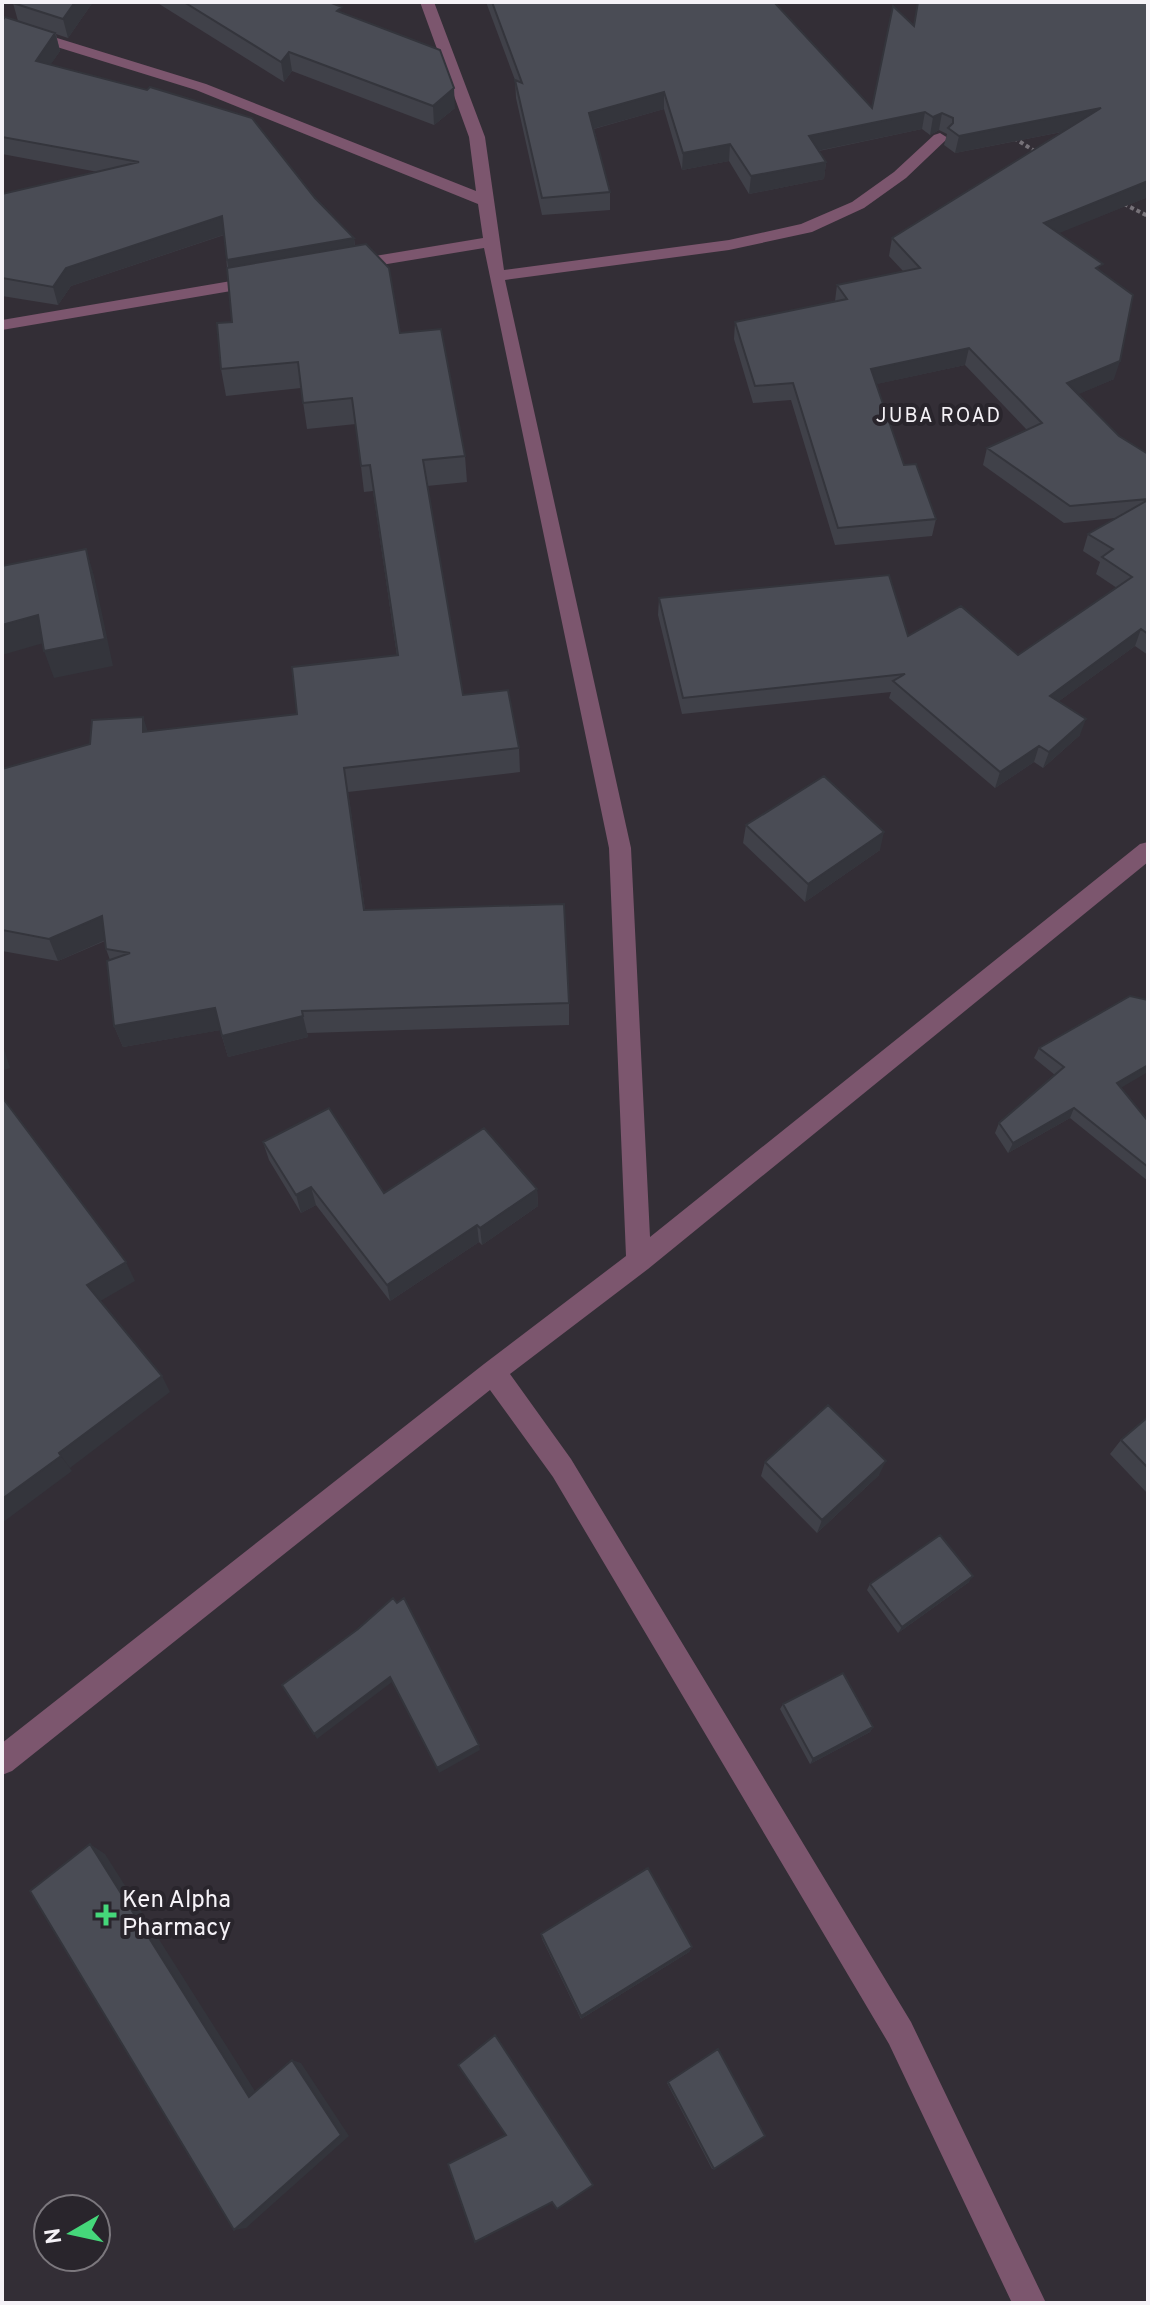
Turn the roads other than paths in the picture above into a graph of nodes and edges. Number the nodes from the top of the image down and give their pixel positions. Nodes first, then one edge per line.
1 (427, 2) edge
2 (2, 25) edge
3 (940, 138) road end
4 (486, 201) junction
5 (491, 242) junction
6 (335, 268) edge
7 (496, 276) junction
8 (273, 279) edge
9 (2, 325) edge
10 (1148, 850) edge
11 (639, 1261) junction
12 (493, 1372) junction
13 (2, 1761) edge
14 (1029, 2303) edge

1 - 4 street
2 - 4 street
3 - 7 street
4 - 5 street
5 - 6 street
5 - 7 street
7 - 11 street
8 - 9 street
10 - 11 street
11 - 12 street
12 - 13 street
12 - 14 street

